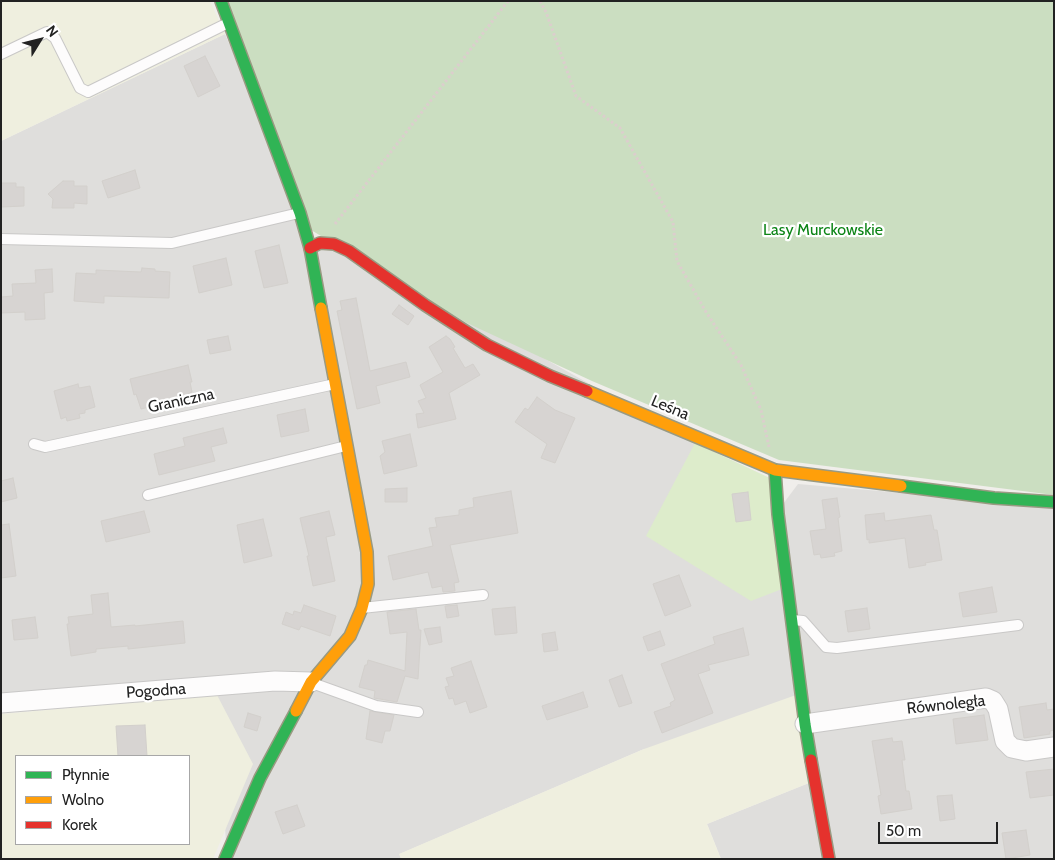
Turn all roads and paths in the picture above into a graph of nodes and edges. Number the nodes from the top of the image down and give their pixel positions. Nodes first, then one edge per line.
1 (221, 1) edge
2 (508, 1) edge
3 (540, 1) edge
4 (229, 22) junction
5 (1, 54) edge
6 (300, 213) junction
7 (1, 239) edge
8 (315, 246) junction
9 (334, 384) junction
10 (34, 444) dead end
11 (347, 446) junction
12 (775, 470) junction
13 (148, 495) dead end
14 (1054, 502) edge
15 (483, 595) dead end
16 (362, 608) junction
17 (792, 620) junction
18 (1018, 625) dead end
19 (311, 682) junction
20 (1, 703) edge
21 (418, 712) dead end
22 (806, 724) junction
23 (1054, 747) edge
24 (224, 859) edge
25 (829, 859) edge

1 - 4 street
2 - 8 path
3 - 12 path
4 - 5 lane
4 - 6 street
6 - 7 lane
6 - 8 street
8 - 9 street
8 - 12 street, Leśna
9 - 10 lane, Graniczna
9 - 11 street
11 - 13 lane
11 - 16 street
12 - 14 street, Leśna
12 - 17 street
15 - 16 lane
16 - 19 street
17 - 18 lane
17 - 22 street
19 - 20 street, Pogodna
19 - 21 lane
19 - 24 street
22 - 23 street, Równoległa
22 - 25 street

